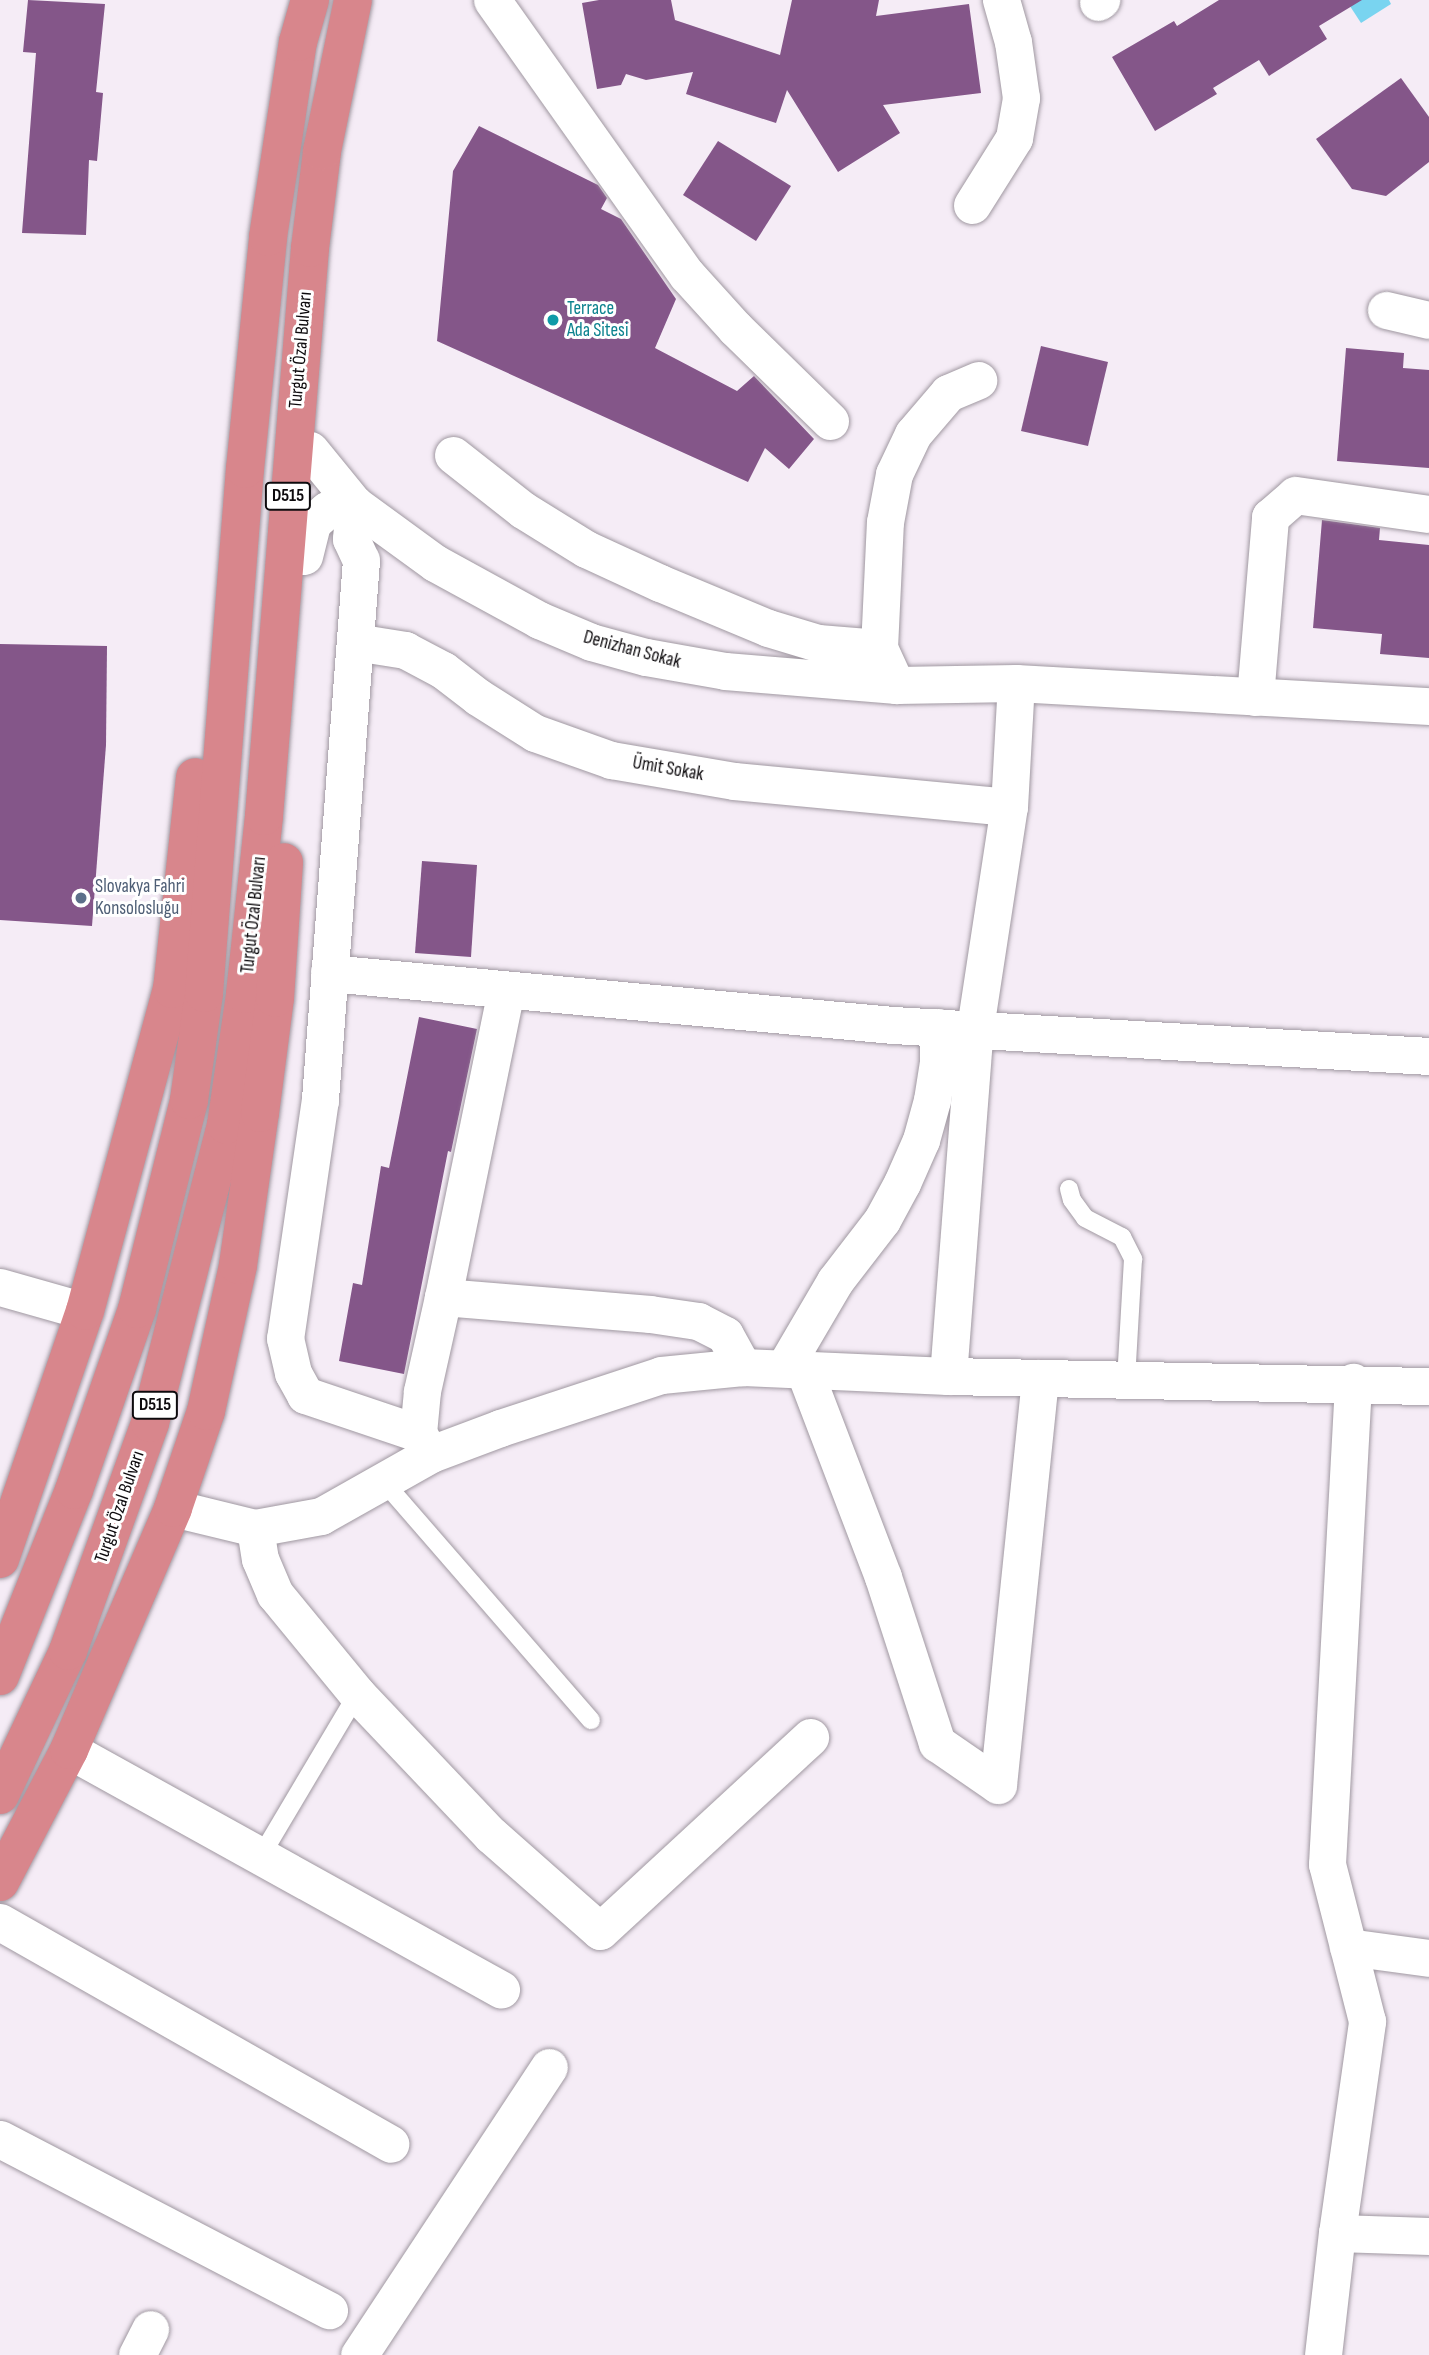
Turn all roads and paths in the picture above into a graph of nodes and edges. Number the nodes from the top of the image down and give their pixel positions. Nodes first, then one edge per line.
1 (310, 0) edge
2 (354, 0) edge
3 (492, 0) edge
4 (1001, 0) edge
5 (298, 42) junction
6 (972, 205) dead end
7 (310, 248) junction
8 (1386, 310) dead end
9 (1429, 320) edge
10 (978, 380) dead end
11 (830, 421) dead end
12 (310, 450) junction
13 (453, 455) dead end
14 (354, 504) junction
15 (1429, 514) edge
16 (304, 556) junction
17 (355, 642) junction
18 (879, 648) junction
19 (1016, 683) junction
20 (896, 685) junction
21 (1255, 697) junction
22 (1429, 706) edge
23 (1009, 807) junction
24 (329, 973) junction
25 (503, 1001) dead end
26 (937, 1027) junction
27 (975, 1028) junction
28 (1429, 1056) edge
29 (1069, 1189) dead end
30 (0, 1287) edge
31 (443, 1297) junction
32 (85, 1311) junction
33 (743, 1367) junction
34 (794, 1369) junction
35 (948, 1376) junction
36 (1040, 1378) junction
37 (1126, 1379) junction
38 (1353, 1382) junction
39 (1429, 1386) edge
40 (424, 1444) junction
41 (383, 1481) junction
42 (173, 1508) junction
43 (255, 1528) junction
44 (0, 1559) edge
45 (0, 1676) edge
46 (357, 1694) junction
47 (591, 1720) dead end
48 (810, 1737) dead end
49 (69, 1750) junction
50 (0, 1795) edge
51 (261, 1856) junction
52 (0, 1882) edge
53 (0, 1922) edge
54 (1348, 1947) junction
55 (1429, 1958) edge
56 (501, 1989) dead end
57 (549, 2067) dead end
58 (0, 2139) edge
59 (390, 2144) dead end
60 (1336, 2233) junction
61 (1429, 2236) edge
62 (329, 2310) dead end
63 (359, 2355) edge
64 (1323, 2355) edge

1 - 5 highway, D515
2 - 7 highway, Turgut Özal Bulvarı / D515
3 - 11 street
4 - 6 street
5 - 32 highway
5 - 45 highway, D515
7 - 12 highway
7 - 50 highway, Turgut Özal Bulvarı / D515
8 - 9 street
10 - 18 street
12 - 14 street, Denizhan Sokak
12 - 16 highway
13 - 18 street
14 - 16 street
14 - 17 street
14 - 20 street, Denizhan Sokak
15 - 21 street
16 - 42 highway
17 - 23 street, Ümit Sokak
17 - 24 street
18 - 20 street
19 - 20 street, Denizhan Sokak
19 - 21 street, Denizhan Sokak
19 - 23 street
21 - 22 street, Denizhan Sokak
23 - 27 street
24 - 26 street
24 - 40 street
25 - 31 street
26 - 27 street
26 - 34 street
27 - 28 street
27 - 35 street
29 - 37 lane
30 - 32 street
31 - 33 street
31 - 40 street
32 - 44 highway
33 - 34 street
33 - 40 street
34 - 35 street
34 - 36 street
35 - 36 street
36 - 37 street
37 - 38 street
38 - 39 street
38 - 54 street
40 - 41 street
41 - 43 street
41 - 47 lane
42 - 43 street
42 - 49 highway
43 - 46 street
46 - 48 street
46 - 51 lane
49 - 51 street
49 - 52 highway
51 - 56 street
53 - 59 street
54 - 55 street
54 - 60 street
57 - 63 street
58 - 62 street
60 - 61 street
60 - 64 street

